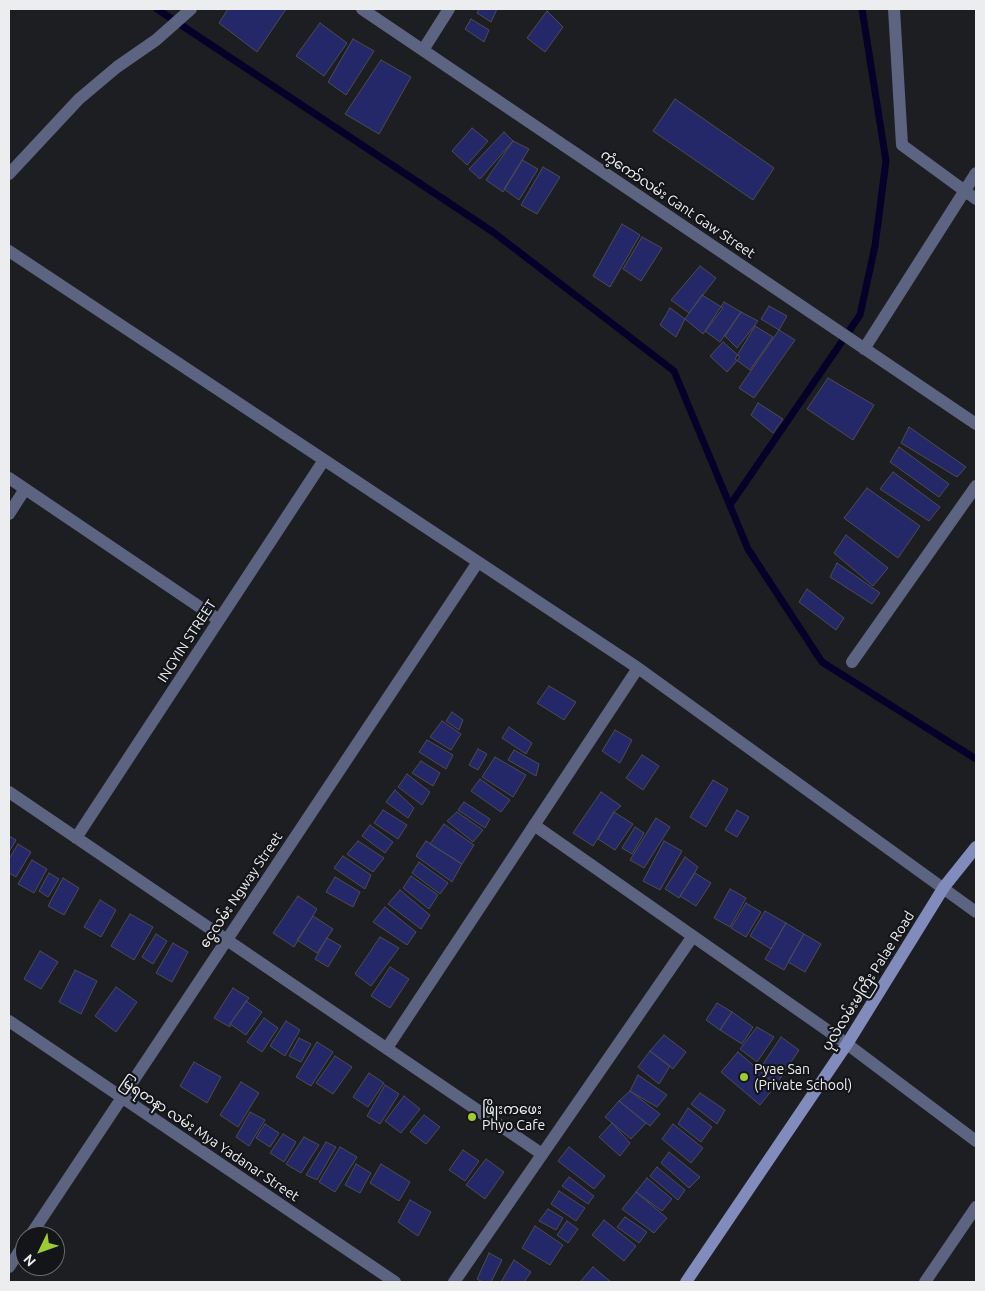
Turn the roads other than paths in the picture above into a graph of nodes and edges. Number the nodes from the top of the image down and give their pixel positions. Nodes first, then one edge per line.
1 (190, 9) edge
2 (362, 9) edge
3 (449, 9) edge
4 (894, 9) edge
5 (423, 50) junction
6 (976, 173) edge
7 (9, 174) edge
8 (965, 192) junction
9 (976, 199) edge
10 (9, 251) edge
11 (864, 349) junction
12 (976, 424) edge
13 (324, 460) junction
14 (9, 478) edge
15 (976, 486) edge
16 (25, 489) junction
17 (9, 514) edge
18 (478, 562) junction
19 (219, 620) junction
20 (852, 662) dead end
21 (638, 668) junction
22 (9, 792) edge
23 (534, 825) junction
24 (76, 838) junction
25 (976, 846) edge
26 (944, 887) junction
27 (976, 912) edge
28 (693, 936) junction
29 (226, 940) junction
30 (9, 1021) edge
31 (847, 1044) junction
32 (387, 1048) junction
33 (121, 1097) junction
34 (976, 1141) edge
35 (542, 1154) junction
36 (976, 1207) edge
37 (37, 1226) edge
38 (13, 1251) edge
39 (9, 1267) edge
40 (395, 1282) edge
41 (454, 1282) edge
42 (686, 1282) edge
43 (925, 1282) edge

1 - 7 street
2 - 5 street, ကံ့ကော်လမ်း Gant Gaw Street
3 - 5 street
4 - 8 street
5 - 11 street, ကံ့ကော်လမ်း Gant Gaw Street
6 - 8 street
8 - 9 street
8 - 11 street
10 - 13 street
11 - 12 street, ကံ့ကော်လမ်း Gant Gaw Street
13 - 18 street
13 - 19 street, INGYIN STREET
14 - 16 street
15 - 20 street
16 - 17 street
16 - 19 street
18 - 21 street
18 - 29 street, ငွေလမ်း Ngway Street
19 - 24 street, INGYIN STREET
21 - 23 street
21 - 26 street
22 - 24 street
23 - 28 street
23 - 32 street
24 - 29 street
25 - 26 street, ပုလဲလမ်းမကြီး Palae Road
26 - 27 street
26 - 31 street, ပုလဲလမ်းမကြီး Palae Road
28 - 31 street
28 - 35 street
29 - 32 street
29 - 33 street, ငွေလမ်း Ngway Street
30 - 33 street, မြရတနာ လမ်း Mya Yadanar Street
31 - 34 street
31 - 42 street, ပုလဲလမ်းမကြီး Palae Road
32 - 35 street
33 - 37 street, ငွေလမ်း Ngway Street
33 - 40 street, မြရတနာ လမ်း Mya Yadanar Street
35 - 41 street
36 - 43 street
38 - 39 street

